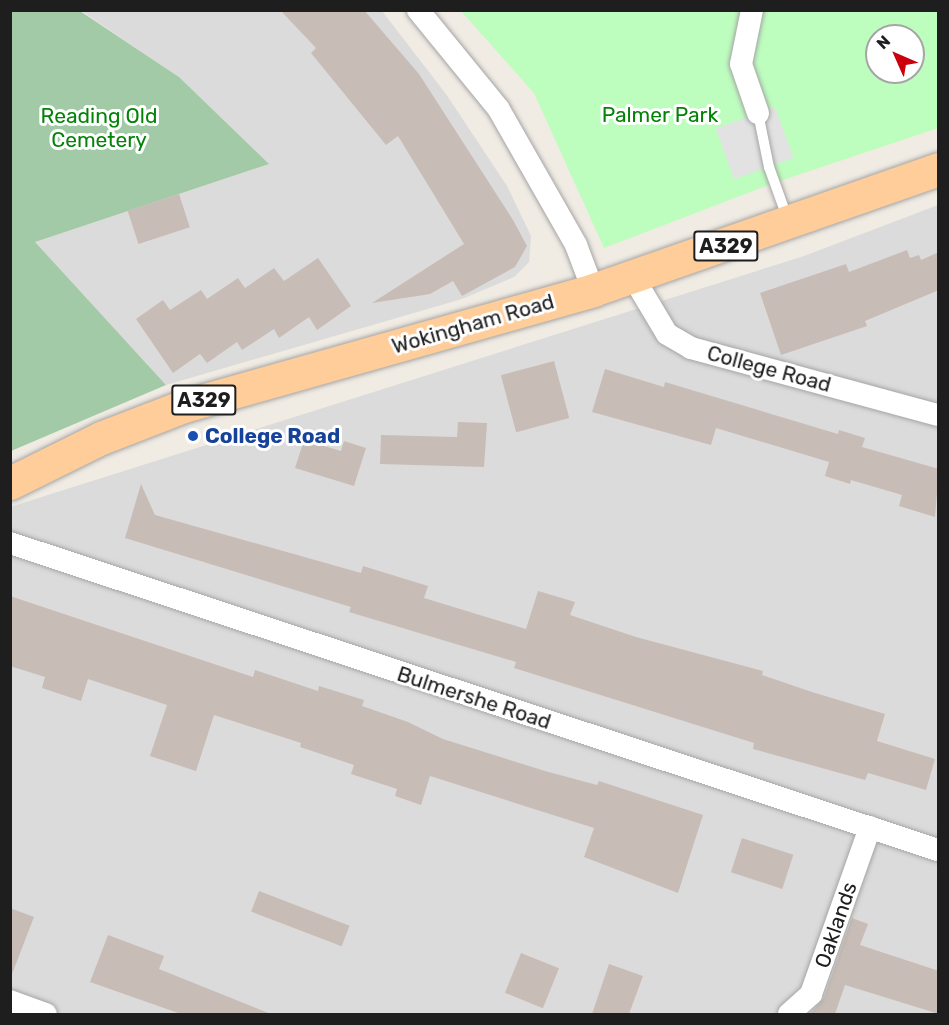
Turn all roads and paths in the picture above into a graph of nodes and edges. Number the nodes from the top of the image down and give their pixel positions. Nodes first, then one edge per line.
1 (418, 10) edge
2 (752, 10) edge
3 (758, 113) joint
4 (939, 169) edge
5 (789, 223) junction
6 (633, 277) junction
7 (593, 291) junction
8 (939, 415) edge
9 (10, 483) edge
10 (10, 543) edge
11 (870, 827) junction
12 (939, 850) edge
13 (10, 1001) edge
14 (46, 1014) edge
15 (789, 1014) edge

1 - 7 street
2 - 3 street
3 - 5 lane
4 - 5 main road, Wokingham Road / A329
5 - 6 main road, Wokingham Road / A329
6 - 7 main road, Wokingham Road / A329
6 - 8 street, College Road
7 - 9 main road, Wokingham Road / A329
10 - 11 street, Bulmershe Road
11 - 12 street, Bulmershe Road
11 - 15 street, Oaklands
13 - 14 street

